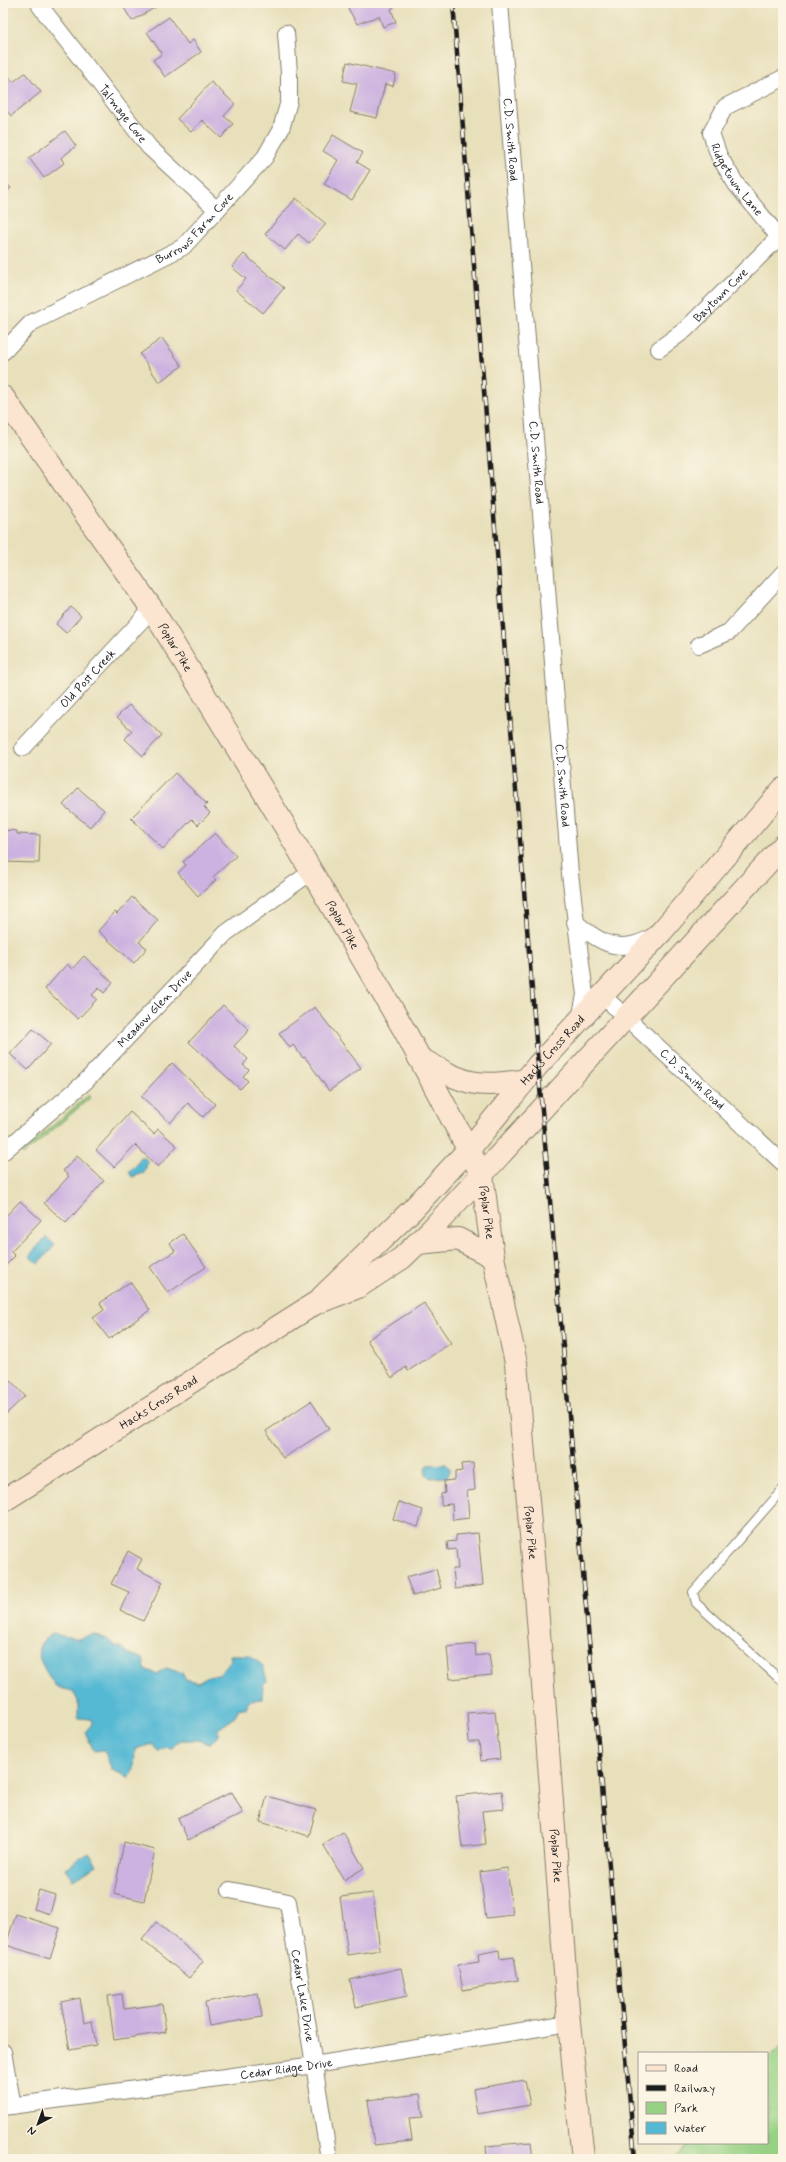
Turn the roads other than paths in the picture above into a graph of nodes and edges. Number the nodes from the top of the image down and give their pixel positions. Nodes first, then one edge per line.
1 (500, 3) edge
2 (40, 6) dead end
3 (286, 33) dead end
4 (783, 78) edge
5 (217, 210) junction
6 (781, 240) edge
7 (659, 349) dead end
8 (3, 352) edge
9 (3, 397) edge
10 (783, 573) edge
11 (152, 609) junction
12 (699, 645) dead end
13 (23, 748) dead end
14 (779, 800) edge
15 (783, 846) edge
16 (311, 872) junction
17 (575, 922) junction
18 (662, 931) junction
19 (602, 996) junction
20 (627, 1018) junction
21 (580, 1020) junction
22 (419, 1058) junction
23 (526, 1080) junction
24 (469, 1149) junction
25 (3, 1152) edge
26 (783, 1163) edge
27 (482, 1175) junction
28 (418, 1243) junction
29 (493, 1257) junction
30 (314, 1304) junction
31 (783, 1489) edge
32 (3, 1501) edge
33 (783, 1682) edge
34 (230, 1890) dead end
35 (569, 2023) junction
36 (3, 2052) edge
37 (314, 2065) junction
38 (8, 2107) edge
39 (328, 2159) edge
40 (583, 2159) edge

1 - 17 street, C.D. Smith Road
2 - 5 street, Talmage Cove
3 - 5 street, Burrows Farm Cove
4 - 6 street, Ridgetown Lane
5 - 8 street, Burrows Farm Cove
6 - 7 street, Baytown Cove
9 - 11 main road, Poplar Pike
10 - 12 street
11 - 13 street, Old Post Creek
11 - 16 main road, Poplar Pike
14 - 18 main road, Hacks Cross Road
15 - 20 main road, Hacks Cross Road
16 - 22 main road, Poplar Pike
16 - 25 street, Meadow Glen Drive
17 - 18 street
17 - 21 street, C.D. Smith Road
18 - 19 main road, Hacks Cross Road
19 - 20 street, C.D. Smith Road
19 - 21 main road, Hacks Cross Road
20 - 26 street, C.D. Smith Road
20 - 27 main road, Hacks Cross Road
21 - 23 main road, Hacks Cross Road
22 - 23 main road
22 - 24 main road, Poplar Pike
23 - 24 main road, Hacks Cross Road
24 - 27 main road, Poplar Pike
24 - 30 main road, Hacks Cross Road
27 - 28 main road, Hacks Cross Road
27 - 29 main road, Poplar Pike
28 - 29 main road
28 - 30 main road, Hacks Cross Road
29 - 35 main road, Poplar Pike
30 - 32 main road, Hacks Cross Road
31 - 33 lane
34 - 37 street, Cedar Lake Drive
35 - 37 street, Cedar Ridge Drive
35 - 40 main road, Poplar Pike
36 - 38 street
37 - 38 street, Cedar Ridge Drive
37 - 39 street, Cedar Lake Drive

